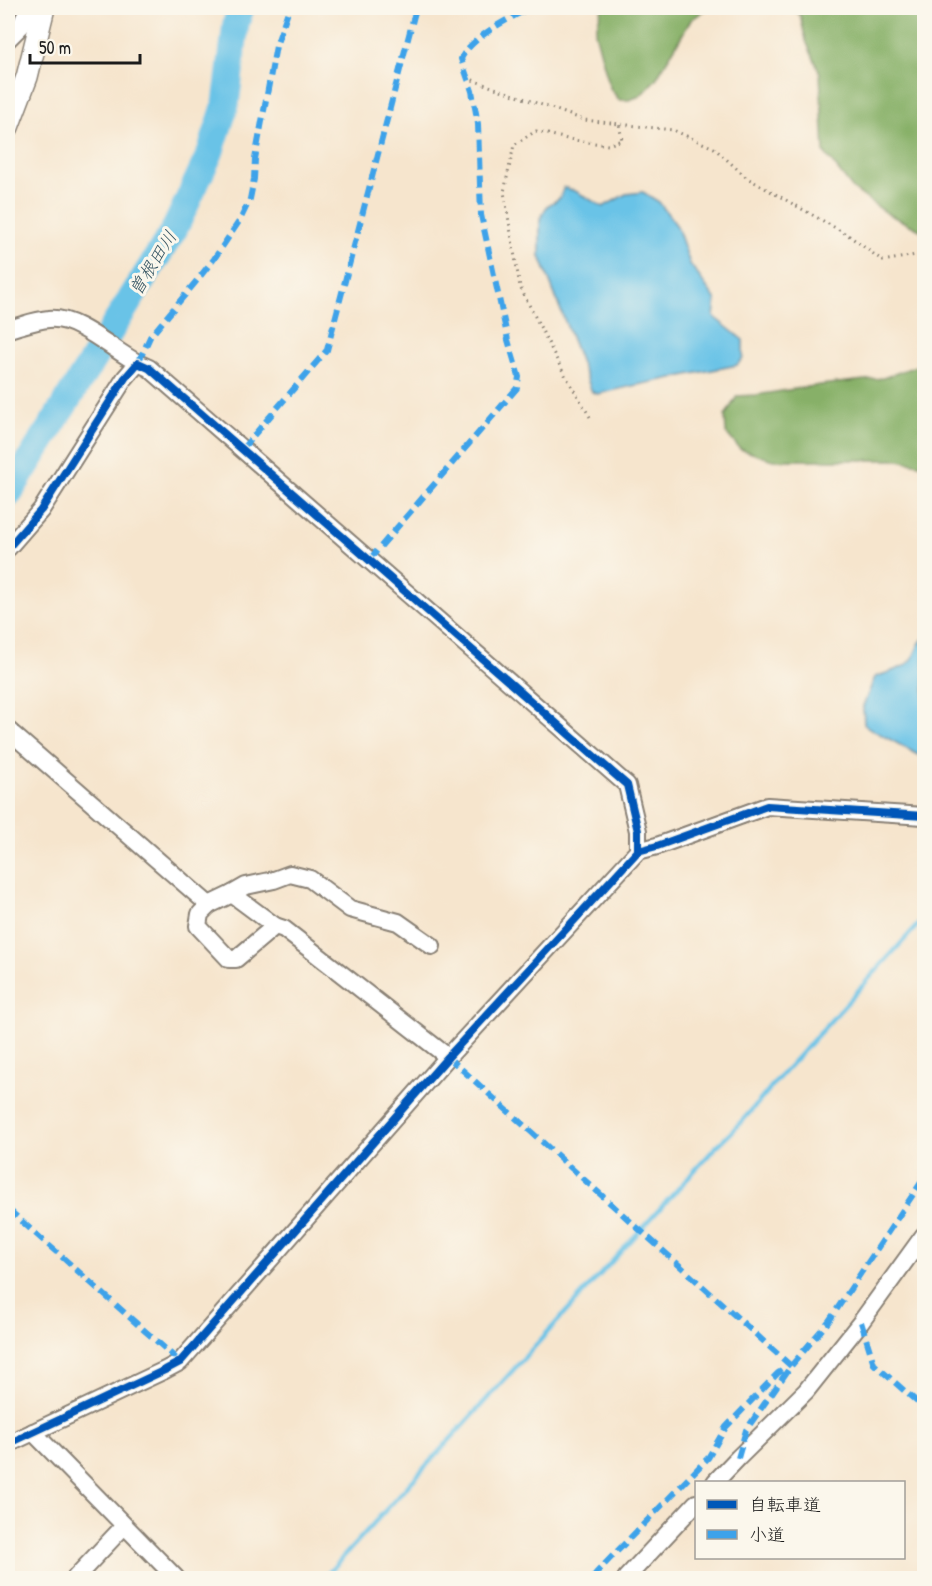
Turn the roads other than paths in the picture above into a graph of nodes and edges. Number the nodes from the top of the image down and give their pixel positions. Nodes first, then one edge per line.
1 (28, 8) edge
2 (44, 8) edge
3 (8, 39) edge
4 (8, 127) edge
5 (8, 329) edge
6 (133, 360) junction
7 (8, 548) edge
8 (8, 730) edge
9 (924, 816) edge
10 (638, 851) junction
11 (232, 894) junction
12 (209, 905) junction
13 (275, 926) junction
14 (432, 946) dead end
15 (448, 1057) junction
16 (924, 1235) edge
17 (33, 1432) junction
18 (8, 1444) edge
19 (716, 1481) edge
20 (695, 1504) edge
21 (124, 1526) junction
22 (75, 1578) edge
23 (176, 1578) edge
24 (626, 1578) edge

1 - 3 street
2 - 4 main road
5 - 6 street
6 - 7 street
6 - 10 street
8 - 12 street
9 - 10 street
10 - 15 street
11 - 12 street
11 - 13 street
11 - 14 street
12 - 13 street
13 - 15 street
15 - 17 street
16 - 19 street
17 - 18 street
17 - 21 street
20 - 24 street
21 - 22 street
21 - 23 street

